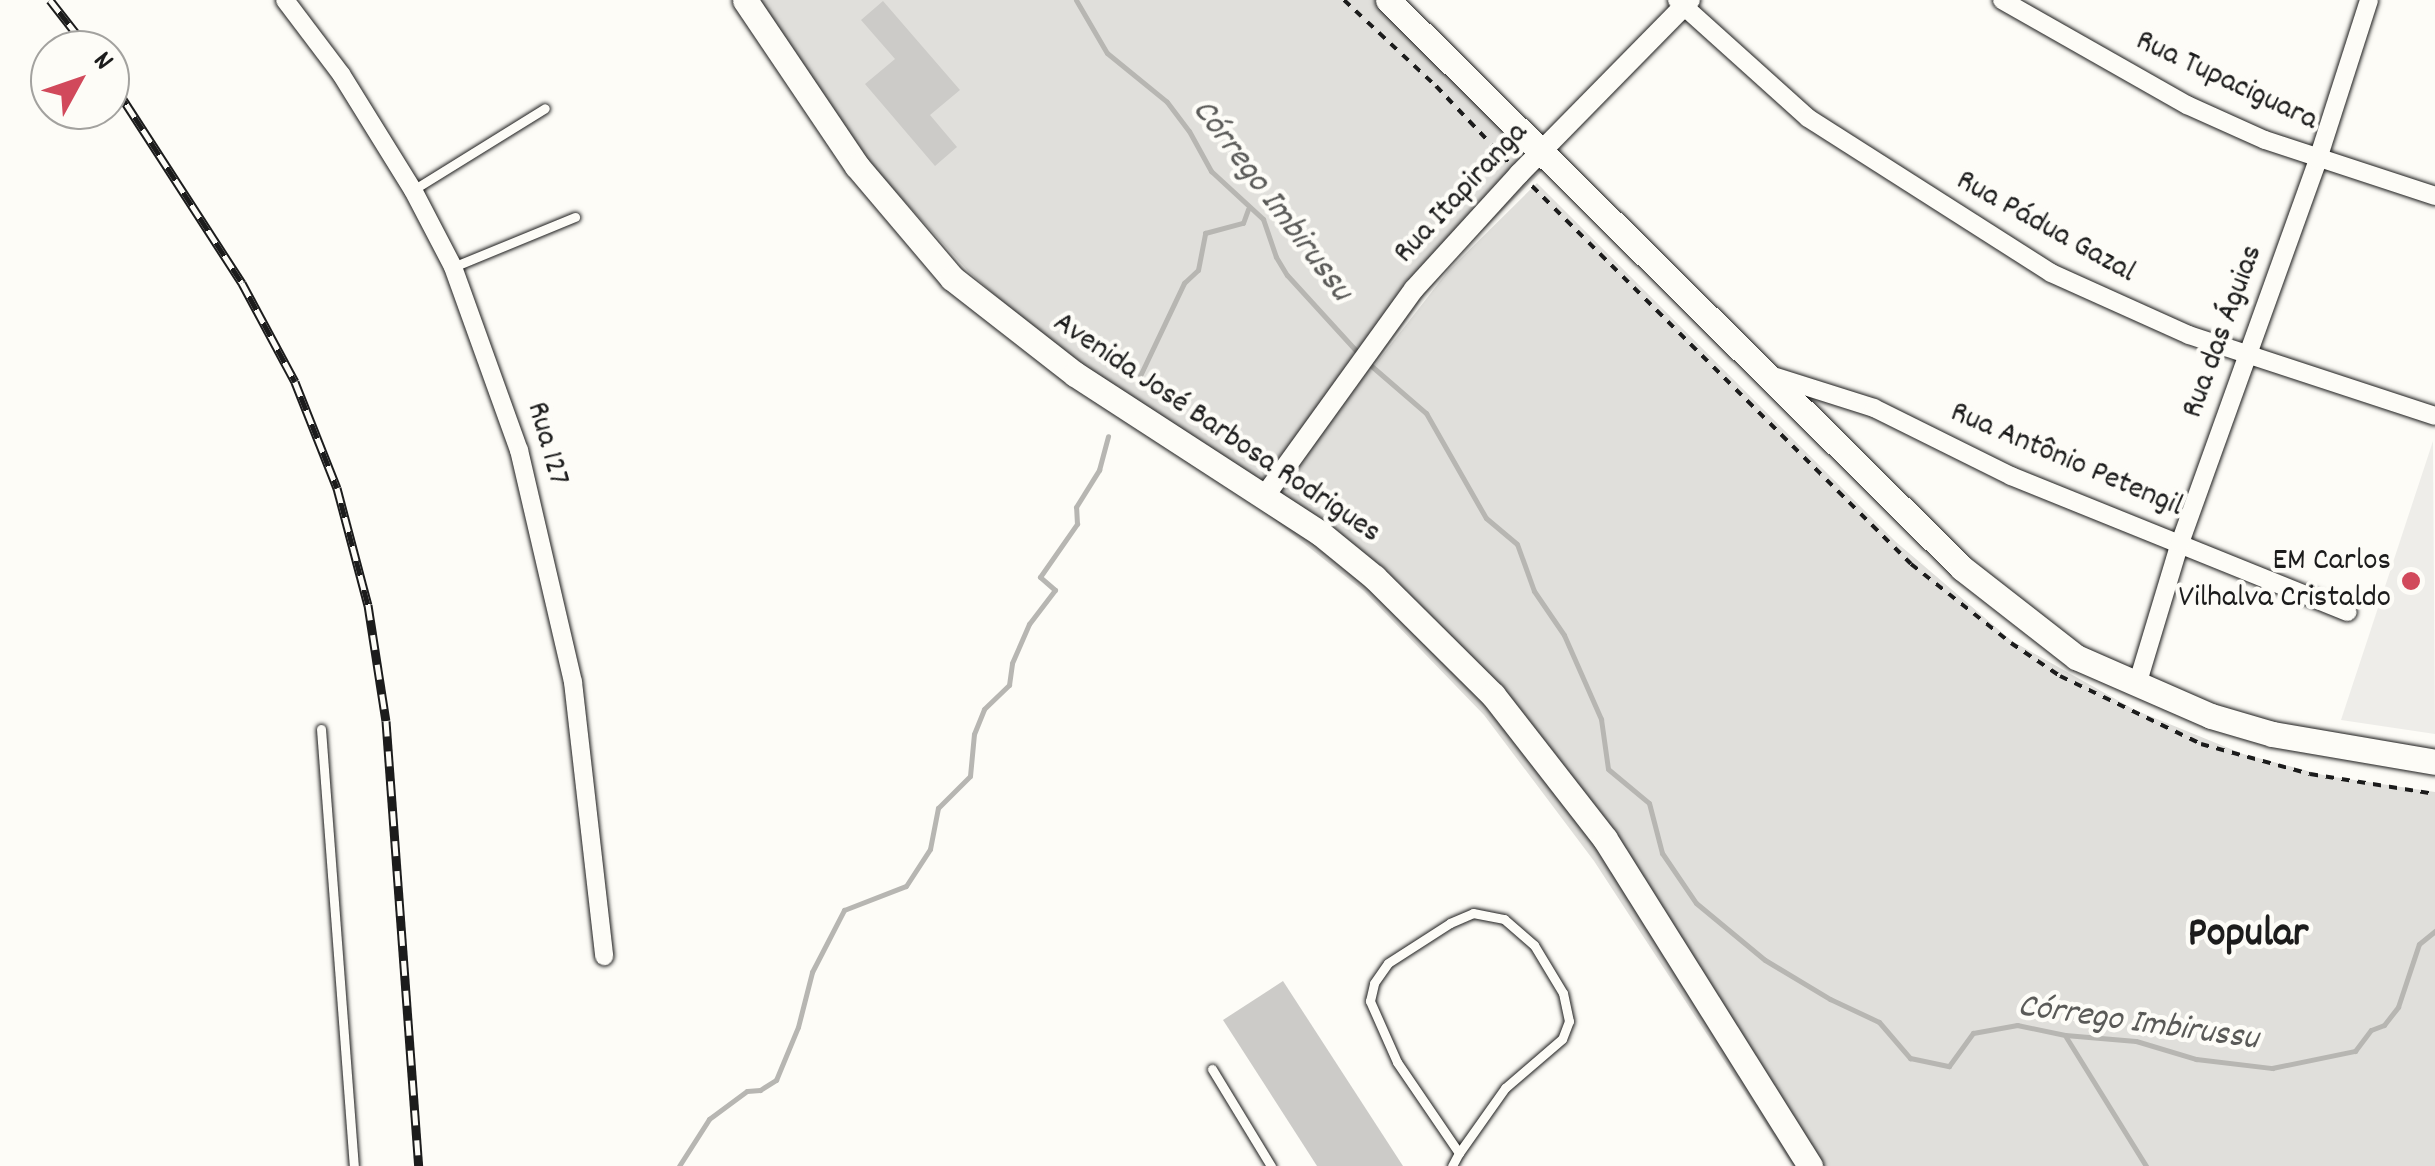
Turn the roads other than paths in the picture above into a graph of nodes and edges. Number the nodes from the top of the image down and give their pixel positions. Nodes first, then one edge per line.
1 (285, 0) edge
2 (745, 0) edge
3 (1388, 0) edge
4 (2002, 0) edge
5 (2369, 0) edge
6 (1683, 2) edge
7 (545, 108) dead end
8 (1540, 153) junction
9 (2318, 159) junction
10 (413, 190) junction
11 (2435, 196) edge
12 (574, 217) dead end
13 (453, 268) junction
14 (2246, 356) junction
15 (1760, 372) junction
16 (2435, 416) edge
17 (1264, 496) junction
18 (2180, 543) junction
19 (2348, 612) dead end
20 (2137, 685) junction
21 (321, 729) dead end
22 (2435, 762) edge
23 (604, 956) dead end
24 (1212, 1069) dead end
25 (1458, 1153) junction
26 (354, 1166) edge
27 (1271, 1166) edge
28 (1452, 1166) edge
29 (1810, 1166) edge

1 - 10 street, Rua 127
2 - 17 main road, Avenida José Barbosa Rodrigues
3 - 8 main road
4 - 9 street, Rua Tupaciguara
5 - 9 street, Rua das Águias
6 - 8 street, Rua Itapiranga
6 - 14 street, Rua Pádua Gazal
7 - 10 lane
8 - 15 main road
8 - 17 street, Rua Itapiranga
9 - 11 street, Rua Tupaciguara
9 - 14 street, Rua das Águias
10 - 13 street, Rua 127
12 - 13 lane
13 - 23 street, Rua 127
14 - 16 street, Rua Pádua Gazal
14 - 18 street, Rua das Águias
15 - 18 street, Rua Antônio Petengil
15 - 20 main road
17 - 29 main road, Avenida José Barbosa Rodrigues
18 - 19 street, Rua Antônio Petengil
18 - 20 street, Rua das Águias
20 - 22 main road
21 - 26 lane
24 - 27 lane
25 - 25 lane
25 - 28 lane

